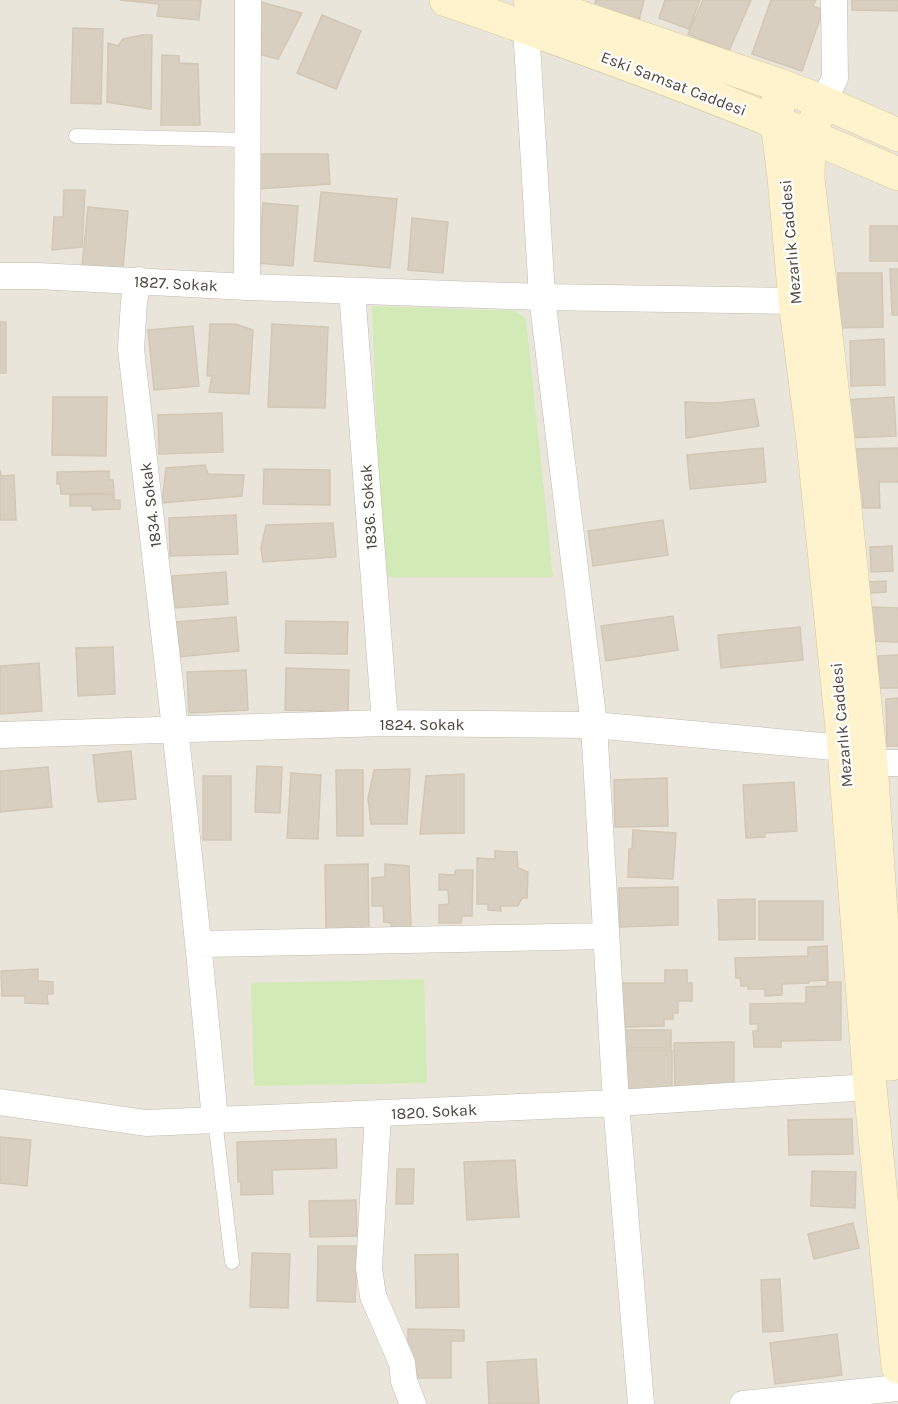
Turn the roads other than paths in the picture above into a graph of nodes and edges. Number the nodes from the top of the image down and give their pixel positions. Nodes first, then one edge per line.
1 (248, 0) edge
2 (446, 0) edge
3 (834, 0) edge
4 (528, 14) edge
5 (779, 85) junction
6 (824, 102) junction
7 (777, 123) junction
8 (809, 135) junction
9 (898, 135) edge
10 (76, 136) dead end
11 (248, 140) junction
12 (898, 174) edge
13 (0, 276) edge
14 (139, 280) junction
15 (247, 287) junction
16 (352, 291) junction
17 (542, 297) junction
18 (795, 301) junction
19 (385, 723) junction
20 (594, 725) junction
21 (176, 730) junction
22 (0, 735) edge
23 (871, 758) edge
24 (606, 936) junction
25 (200, 944) junction
26 (870, 1087) junction
27 (0, 1102) edge
28 (616, 1103) junction
29 (378, 1114) junction
30 (215, 1120) junction
31 (898, 1140) edge
32 (232, 1262) dead end
33 (898, 1367) edge
34 (898, 1388) edge
35 (413, 1404) edge
36 (641, 1404) edge
37 (743, 1404) edge

1 - 11 street
2 - 4 street, Eski Samsat Caddesi
3 - 6 street
4 - 5 street, Eski Samsat Caddesi
4 - 7 street, Eski Samsat Caddesi
4 - 17 street
5 - 6 street, Eski Samsat Caddesi
5 - 7 street, Mezarlık Caddesi
6 - 8 street, Mezarlık Caddesi
6 - 9 street, Eski Samsat Caddesi
7 - 8 street, Eski Samsat Caddesi
7 - 18 street, Mezarlık Caddesi
8 - 12 street, Eski Samsat Caddesi
8 - 23 street, Mezarlık Caddesi
10 - 11 lane
11 - 15 street
13 - 14 street, 1827. Sokak
14 - 15 street, 1827. Sokak
14 - 21 street, 1834. Sokak
15 - 16 street, 1827. Sokak
16 - 17 street, 1827. Sokak
16 - 19 street, 1836. Sokak
17 - 18 street, 1827. Sokak
17 - 20 street
18 - 23 street, Mezarlık Caddesi
19 - 20 street, 1824. Sokak
19 - 21 street, 1824. Sokak
20 - 23 street, 1824. Sokak
20 - 24 street
21 - 22 street, 1824. Sokak
21 - 25 street, 1834. Sokak
23 - 26 street, Mezarlık Caddesi
23 - 31 street, Mezarlık Caddesi
24 - 25 street
24 - 28 street
25 - 30 street, 1834. Sokak
26 - 28 street, 1820. Sokak
26 - 33 street, Mezarlık Caddesi
27 - 30 street, 1820. Sokak
28 - 29 street, 1820. Sokak
28 - 36 street
29 - 30 street, 1820. Sokak
29 - 35 street
30 - 32 lane
34 - 37 street

